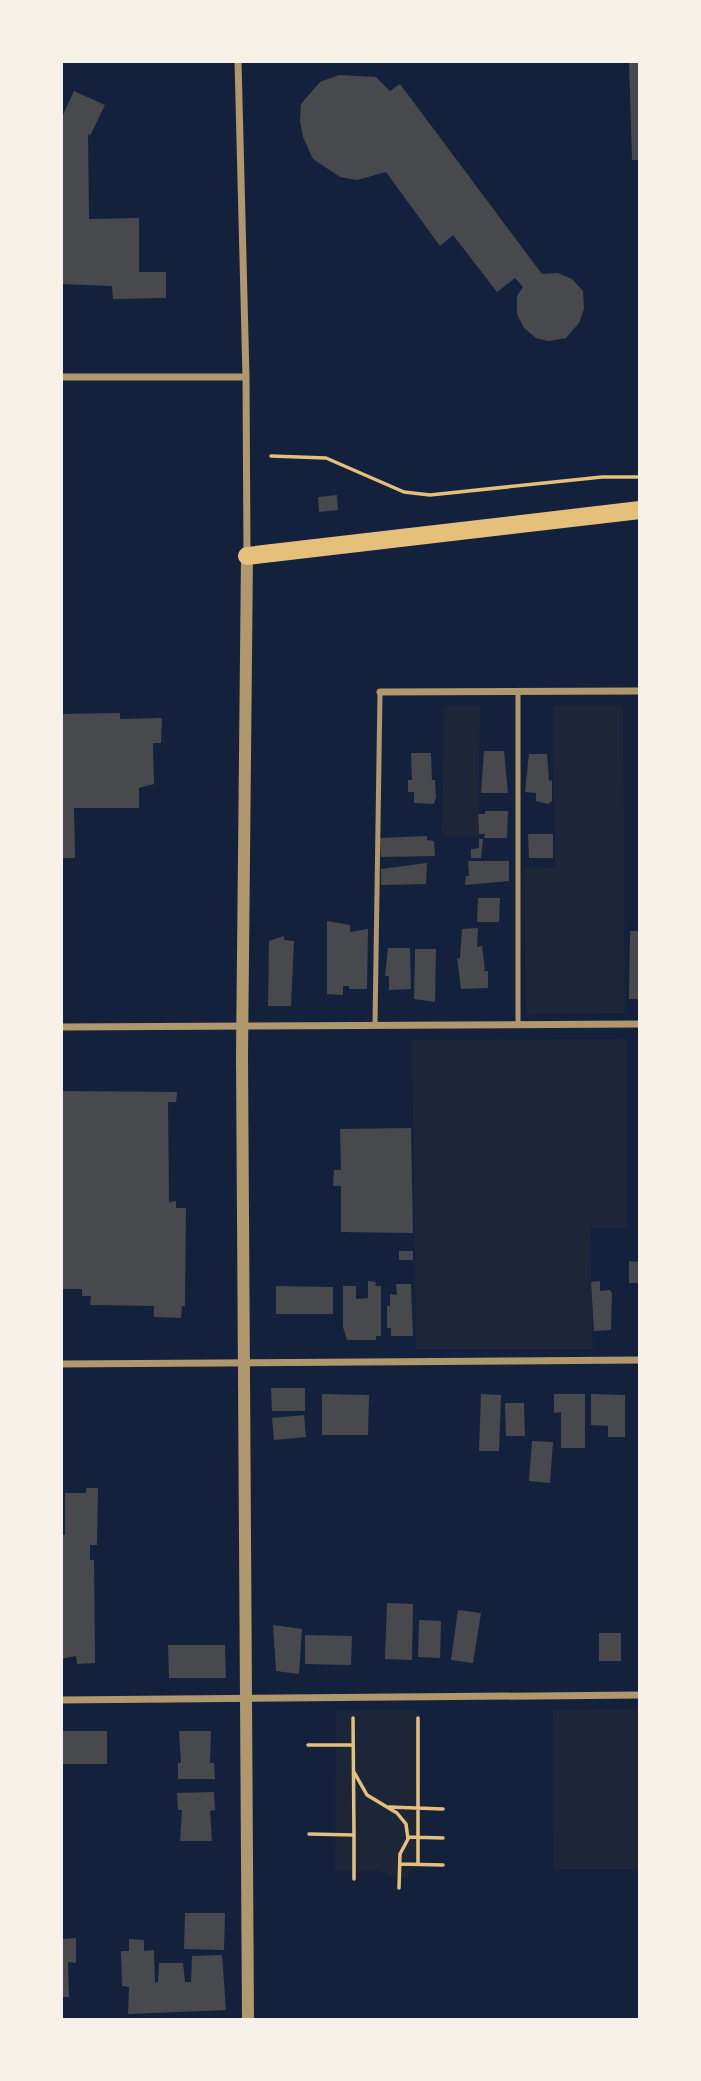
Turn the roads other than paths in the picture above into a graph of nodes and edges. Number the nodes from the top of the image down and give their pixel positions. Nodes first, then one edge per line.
1 (238, 61) edge
2 (61, 377) edge
3 (246, 377) junction
4 (640, 510) edge
5 (247, 556) junction
6 (640, 691) edge
7 (380, 692) joint
8 (519, 692) junction
9 (640, 1024) edge
10 (518, 1025) junction
11 (242, 1026) junction
12 (375, 1026) junction
13 (61, 1027) edge
14 (640, 1360) edge
15 (244, 1362) junction
16 (61, 1364) edge
17 (640, 1695) edge
18 (246, 1699) junction
19 (61, 1700) edge
20 (248, 2020) edge

1 - 3 street
2 - 3 street
3 - 5 street
4 - 5 highway
5 - 11 street
6 - 8 street
7 - 8 street
7 - 12 lane
8 - 10 lane
9 - 10 street
10 - 12 street
11 - 12 street
11 - 13 street
11 - 15 street
14 - 15 street
15 - 16 street
15 - 18 street
17 - 18 street
18 - 19 street
18 - 20 street

